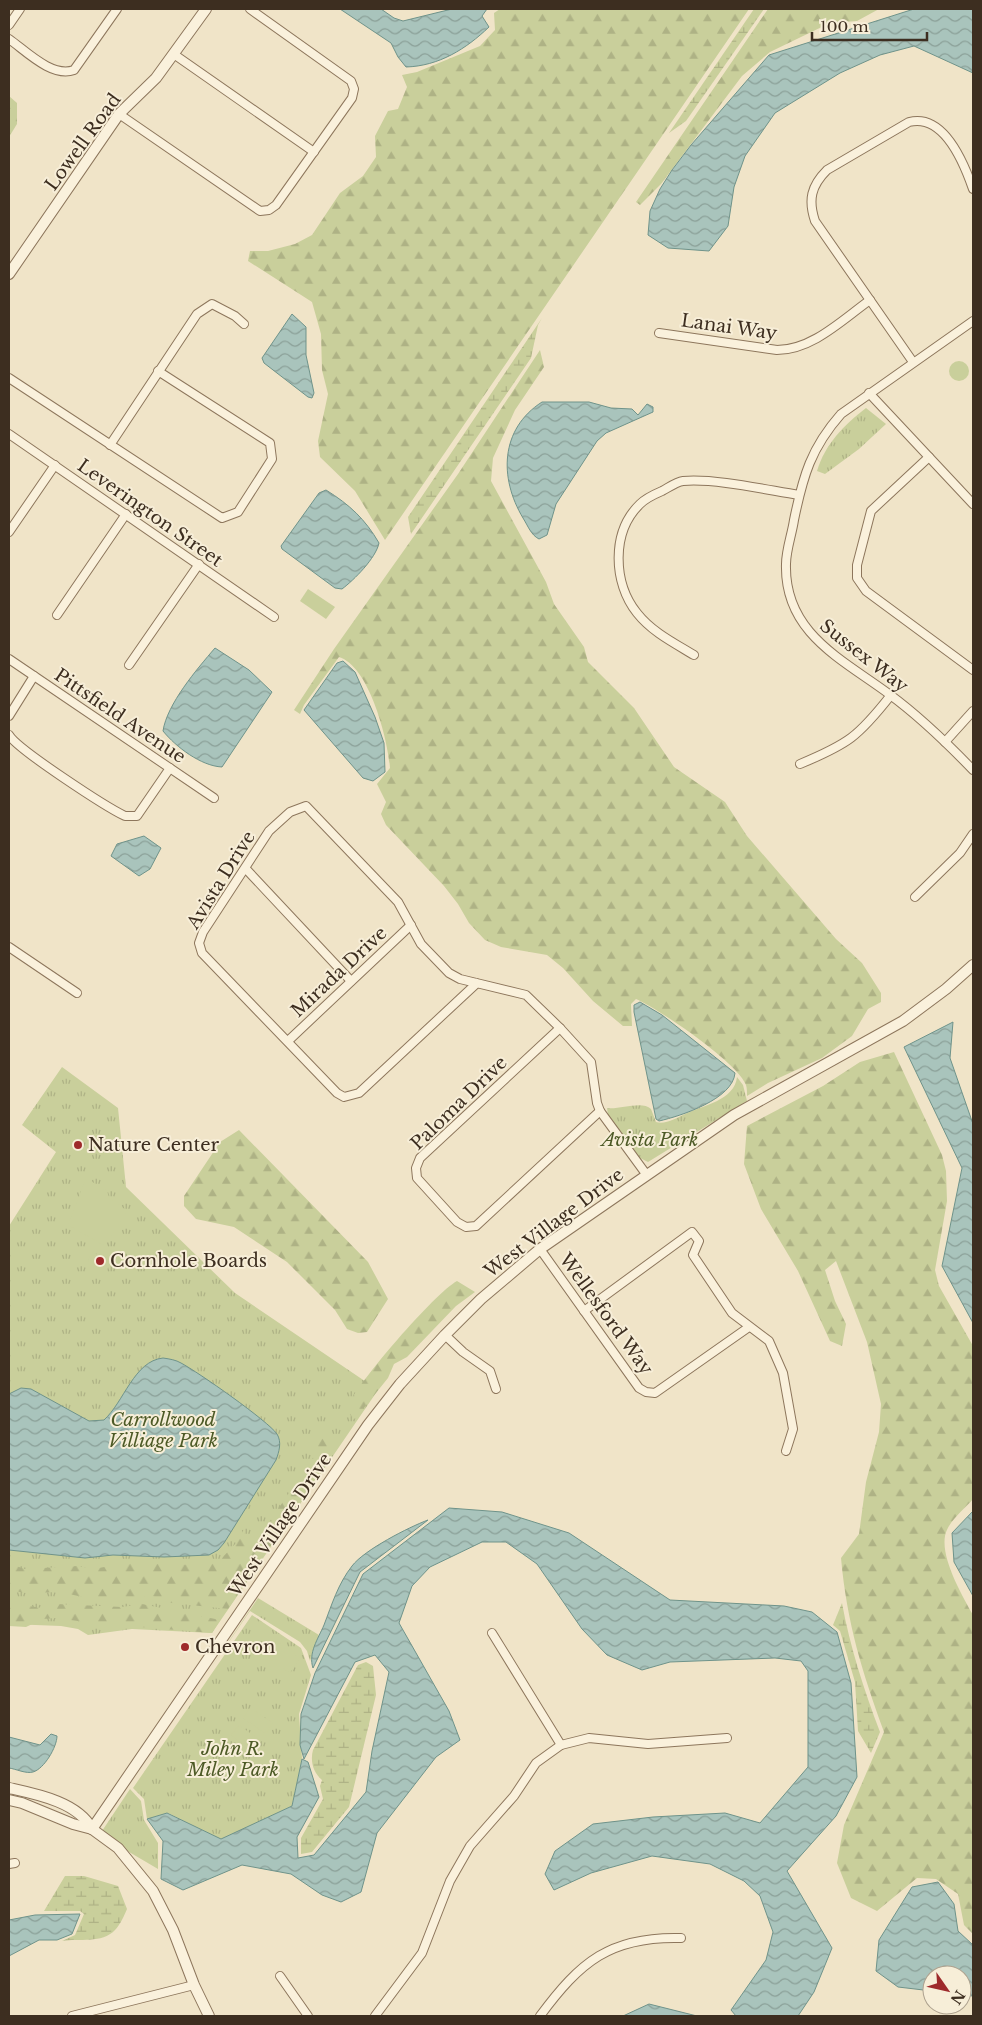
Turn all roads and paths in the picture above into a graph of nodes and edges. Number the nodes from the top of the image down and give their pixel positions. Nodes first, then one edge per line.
1 (20, 9) edge
2 (117, 9) edge
3 (206, 9) edge
4 (250, 9) edge
5 (9, 25) edge
6 (9, 39) edge
7 (175, 55) junction
8 (119, 114) junction
9 (314, 152) junction
10 (973, 189) edge
11 (9, 274) edge
12 (870, 300) junction
13 (973, 321) edge
14 (244, 324) dead end
15 (659, 333) dead end
16 (913, 362) junction
17 (158, 372) junction
18 (9, 378) edge
19 (869, 393) junction
20 (9, 434) edge
21 (110, 445) junction
22 (929, 457) junction
23 (55, 465) junction
24 (800, 495) junction
25 (973, 504) edge
26 (126, 514) junction
27 (9, 532) edge
28 (198, 564) junction
29 (57, 615) dead end
30 (274, 617) dead end
31 (694, 655) dead end
32 (9, 659) edge
33 (130, 665) dead end
34 (973, 670) edge
35 (34, 676) junction
36 (891, 695) junction
37 (973, 711) edge
38 (9, 716) edge
39 (9, 735) edge
40 (945, 742) junction
41 (800, 764) dead end
42 (170, 768) junction
43 (973, 770) edge
44 (214, 798) dead end
45 (973, 834) edge
46 (246, 869) junction
47 (915, 897) dead end
48 (411, 925) junction
49 (9, 947) edge
50 (973, 965) edge
51 (351, 982) junction
52 (477, 984) junction
53 (77, 993) dead end
54 (560, 1028) junction
55 (288, 1041) junction
56 (600, 1111) junction
57 (646, 1174) junction
58 (540, 1249) junction
59 (584, 1311) junction
60 (749, 1327) junction
61 (445, 1335) junction
62 (496, 1389) dead end
63 (786, 1451) dead end
64 (492, 1633) dead end
65 (726, 1738) dead end
66 (561, 1745) junction
67 (9, 1788) edge
68 (9, 1800) edge
69 (92, 1829) junction
70 (681, 1938) dead end
71 (280, 1976) dead end
72 (194, 1985) junction
73 (72, 2016) edge
74 (209, 2016) edge
75 (308, 2016) edge
76 (375, 2016) edge
77 (540, 2016) edge

1 - 5 street
2 - 6 street
3 - 7 street, Lowell Road
4 - 9 street
7 - 8 street, Lowell Road
7 - 9 street
8 - 9 street
8 - 11 street, Lowell Road
10 - 12 street
12 - 15 street, Lanai Way
12 - 16 street
13 - 16 street, Sussex Way
14 - 17 street
16 - 19 street, Sussex Way
17 - 21 street
17 - 21 street
18 - 21 street
19 - 22 street
19 - 24 street, Sussex Way
20 - 23 street, Leverington Street
22 - 25 street
22 - 34 street
23 - 26 street, Leverington Street
23 - 27 street
24 - 31 street
24 - 36 street, Sussex Way
26 - 28 street, Leverington Street
26 - 29 street
28 - 30 street, Leverington Street
28 - 33 street
32 - 35 street, Pittsfield Avenue
35 - 38 street
35 - 42 street, Pittsfield Avenue
36 - 40 street, Sussex Way
36 - 41 street
37 - 40 street
39 - 42 street
40 - 43 street, Sussex Way
42 - 44 street, Pittsfield Avenue
45 - 47 street
46 - 48 street, Avista Drive
46 - 51 street
46 - 55 street, Avista Drive
48 - 51 street, Mirada Drive
48 - 52 street, Avista Drive
49 - 53 street
50 - 57 street, West Village Drive
51 - 55 street, Mirada Drive
52 - 54 street, Avista Drive
52 - 55 street, Avista Drive
54 - 56 street, Avista Drive
54 - 56 street, Paloma Drive
56 - 57 street, Avista Drive
57 - 58 street, West Village Drive
58 - 59 street, Wellesford Way
58 - 61 street, West Village Drive
59 - 60 street, Wellesford Way
59 - 60 street
60 - 63 street
61 - 62 street
61 - 69 street, West Village Drive
64 - 66 street
65 - 66 street
66 - 76 street
67 - 69 street
68 - 69 street
69 - 72 street
70 - 77 street
71 - 75 street
72 - 73 street
72 - 74 street

